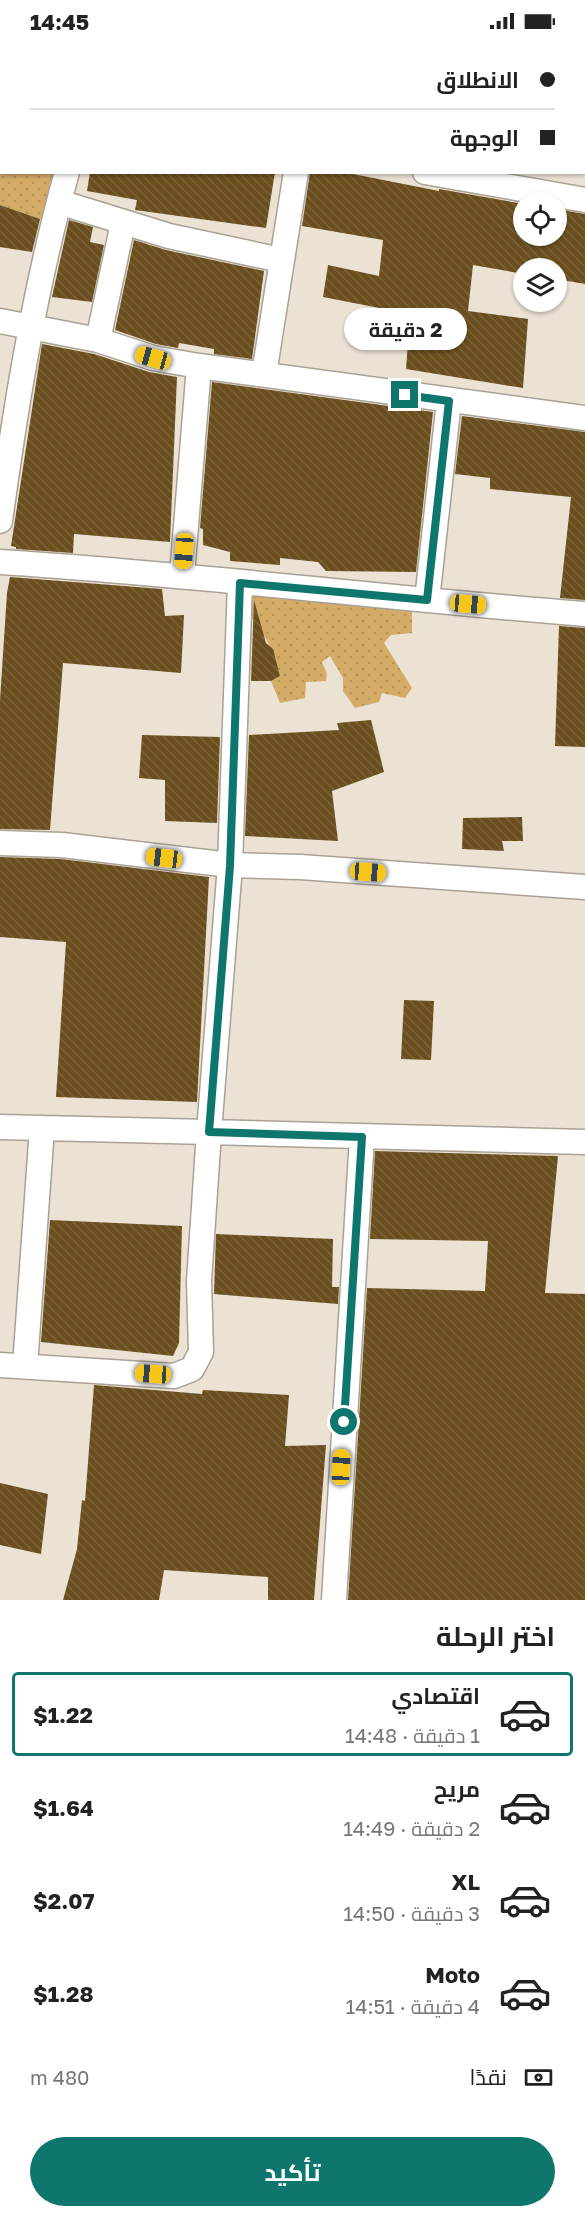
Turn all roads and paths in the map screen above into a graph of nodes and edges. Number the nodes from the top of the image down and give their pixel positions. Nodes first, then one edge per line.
1 (66, 174) edge
2 (296, 174) edge
3 (436, 174) edge
4 (585, 200) edge
5 (59, 202) junction
6 (123, 223) junction
7 (281, 260) junction
8 (0, 321) edge
9 (31, 327) junction
10 (98, 340) junction
11 (199, 366) junction
12 (264, 374) junction
13 (449, 401) junction
14 (585, 418) edge
15 (0, 521) edge
16 (0, 562) edge
17 (182, 575) junction
18 (240, 583) junction
19 (427, 600) junction
20 (585, 614) edge
21 (0, 843) edge
22 (230, 866) junction
23 (585, 887) edge
24 (0, 1126) edge
25 (42, 1128) junction
26 (209, 1132) junction
27 (362, 1137) junction
28 (585, 1142) edge
29 (0, 1365) edge
30 (25, 1366) junction
31 (334, 1600) edge

1 - 5 street
2 - 7 street
3 - 4 street
5 - 6 street
5 - 9 street
6 - 7 street
6 - 10 street
7 - 12 street
8 - 9 street
9 - 10 street
9 - 15 street
10 - 11 street
11 - 12 street
11 - 17 street
12 - 13 street
13 - 14 street
13 - 19 street
16 - 17 street
17 - 18 street
18 - 19 street
18 - 22 street
19 - 20 street
21 - 22 street
22 - 23 street
22 - 26 street
24 - 25 street
25 - 26 street
25 - 30 street
26 - 27 street
26 - 30 street
27 - 28 street
27 - 31 street
29 - 30 street

